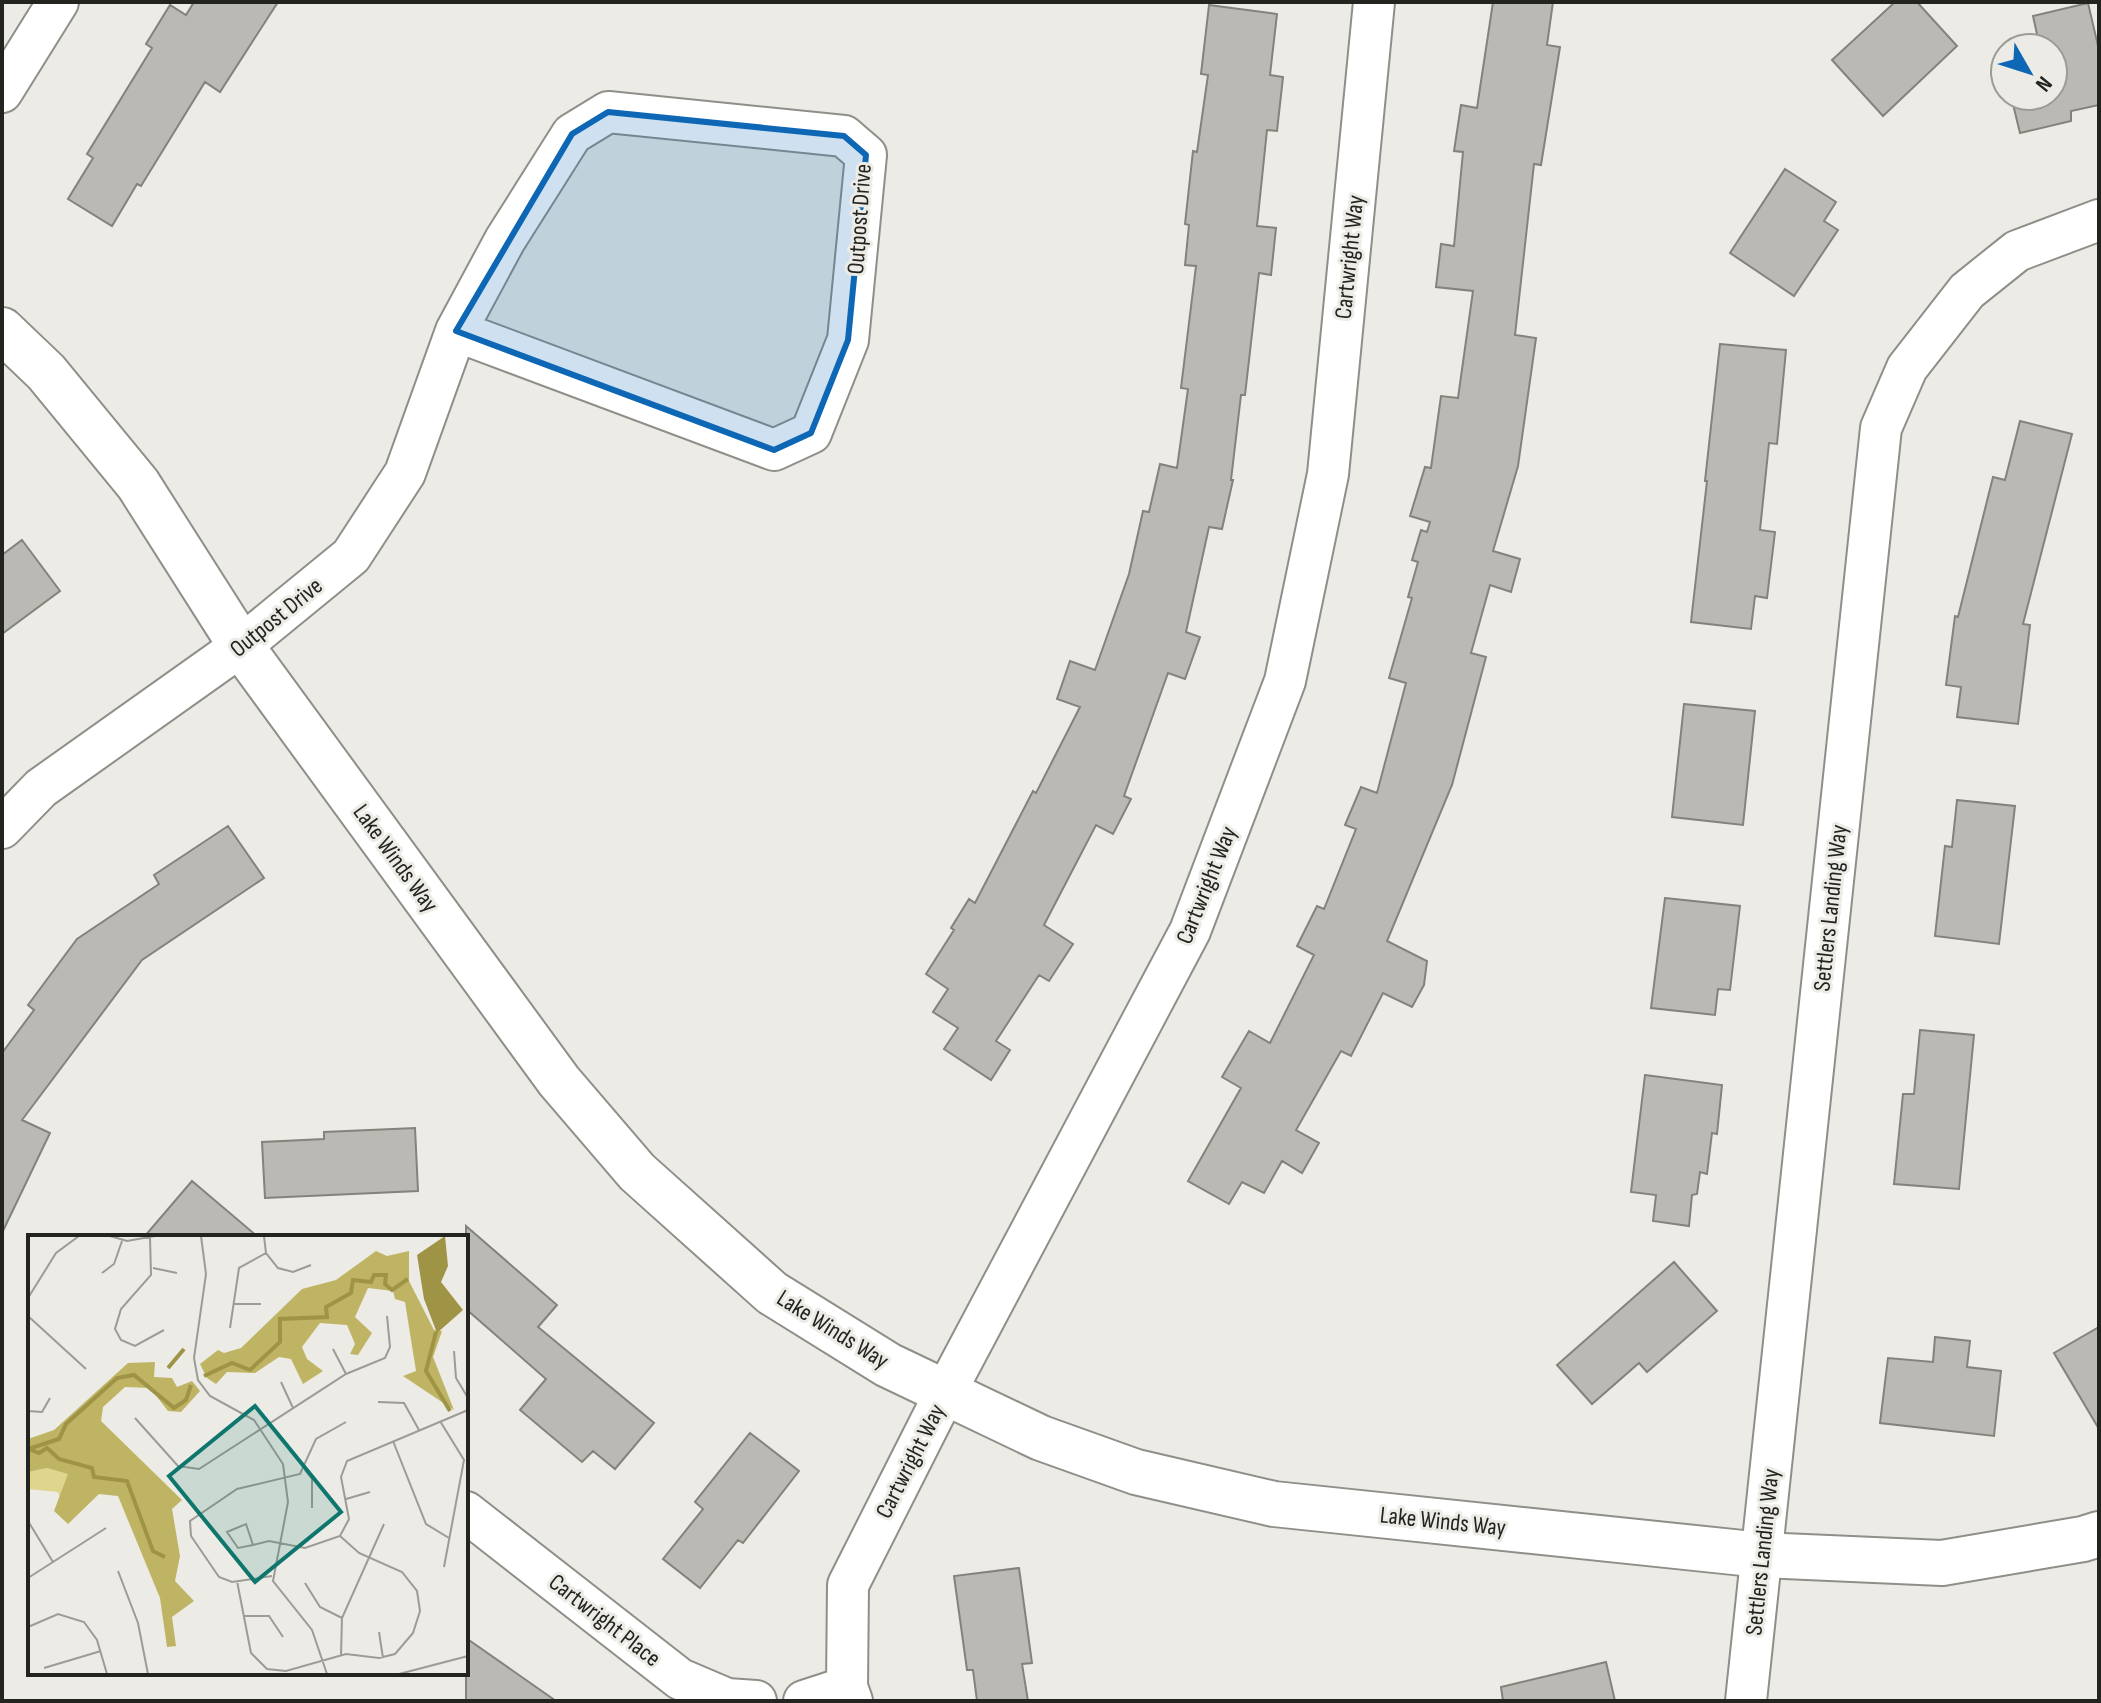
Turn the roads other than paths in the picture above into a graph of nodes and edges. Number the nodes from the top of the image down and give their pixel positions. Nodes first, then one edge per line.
1 (58, 2) edge
2 (1374, 2) edge
3 (2, 92) edge
4 (2099, 220) edge
5 (2, 330) edge
6 (456, 331) junction
7 (241, 646) junction
8 (2, 828) edge
9 (945, 1393) junction
10 (468, 1514) edge
11 (2099, 1534) edge
12 (1762, 1555) junction
13 (849, 1694) edge
14 (756, 1701) edge
15 (804, 1701) edge
16 (1746, 1701) edge

1 - 3 street
2 - 9 street, Cartwright Way
4 - 12 street, Settlers Landing Way
5 - 7 street, Lake Winds Way
6 - 6 street, Outpost Drive
6 - 7 street, Outpost Drive
7 - 8 street, Outpost Drive
7 - 9 street, Lake Winds Way
9 - 12 street, Lake Winds Way
9 - 13 street, Cartwright Way
10 - 14 street, Cartwright Place
11 - 12 street, Lake Winds Way
12 - 16 street, Settlers Landing Way
13 - 15 street

